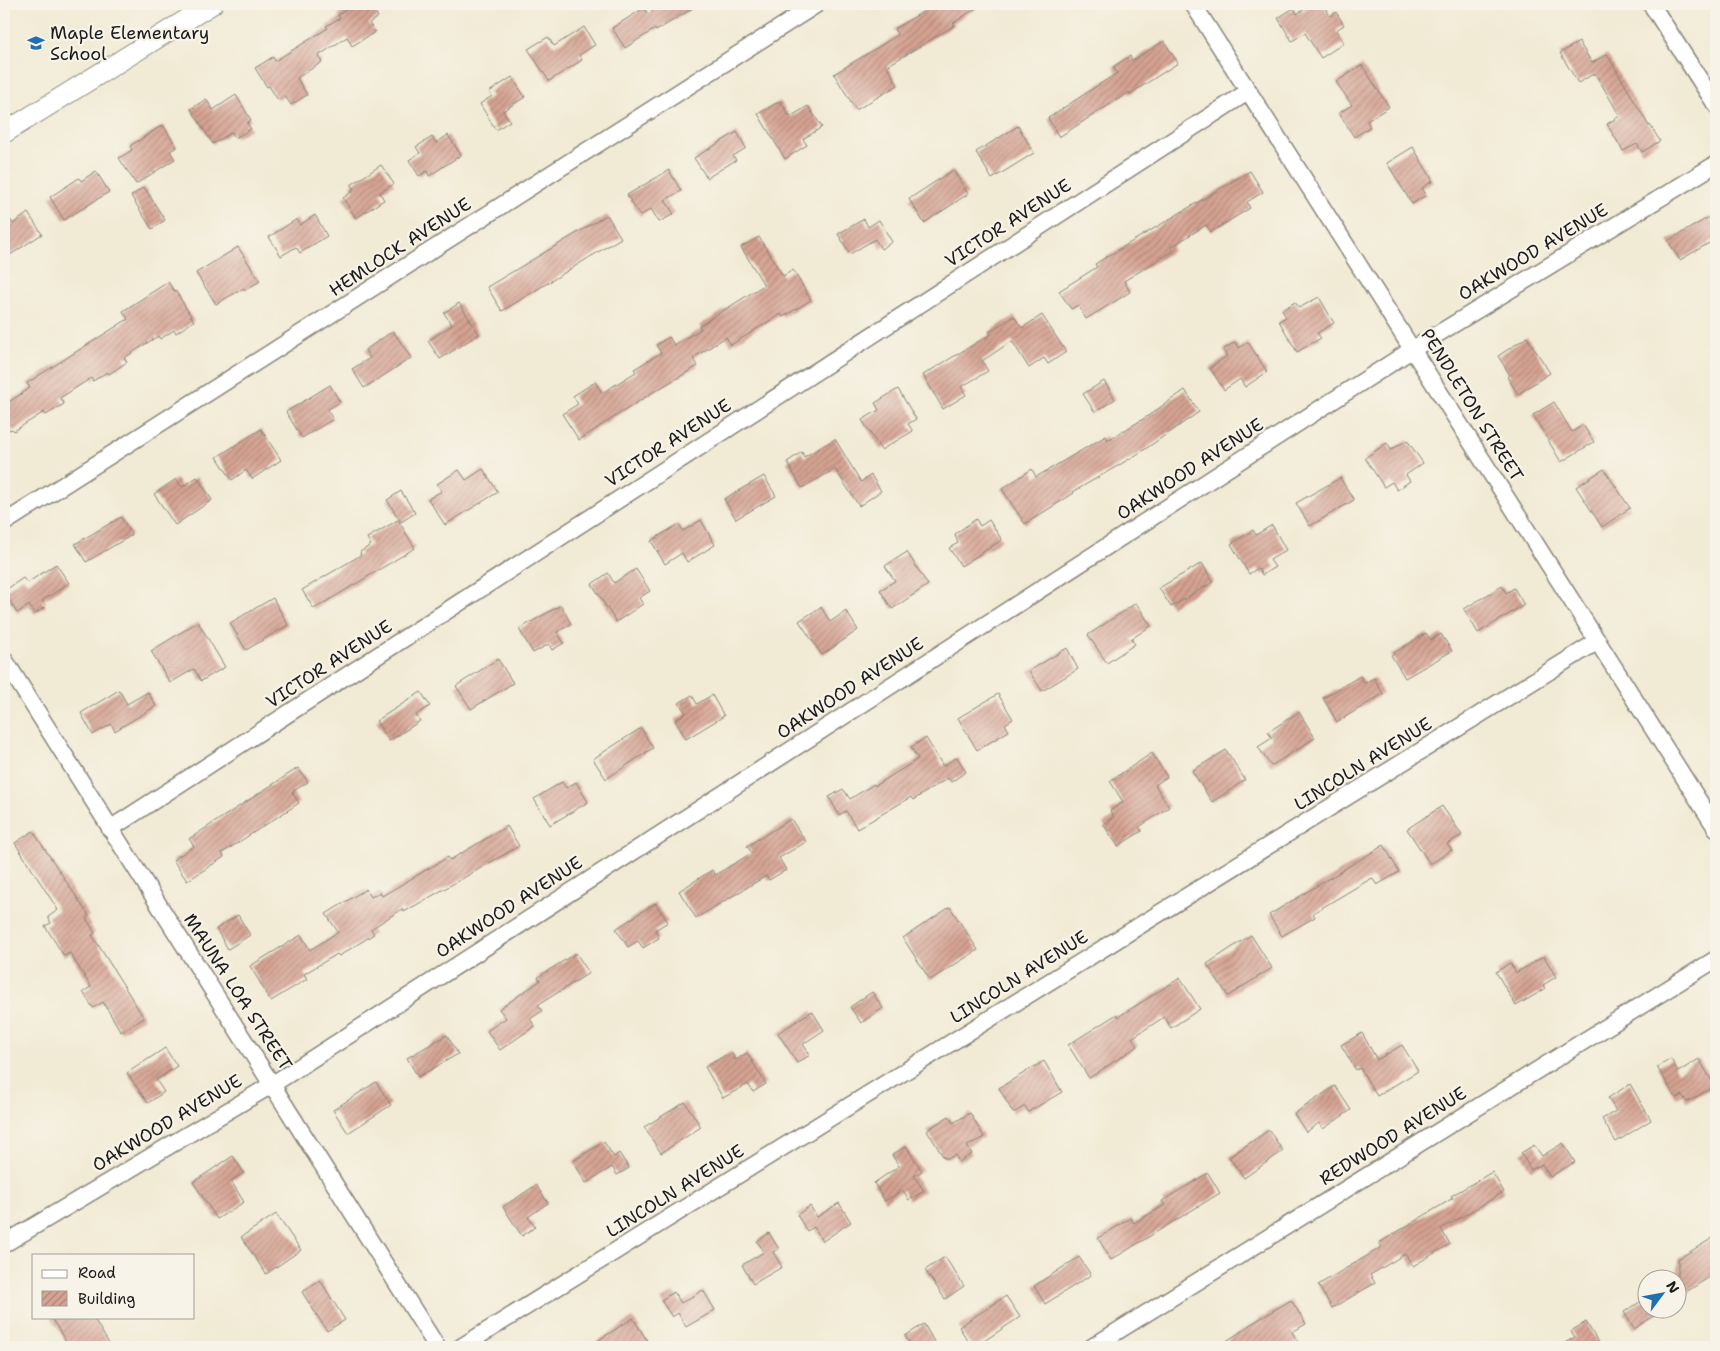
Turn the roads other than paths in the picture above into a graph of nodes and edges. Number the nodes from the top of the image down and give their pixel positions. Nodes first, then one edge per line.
1 (212, 4) edge
2 (817, 4) edge
3 (1193, 4) edge
4 (1651, 4) edge
5 (1249, 91) junction
6 (1716, 105) edge
7 (4, 133) edge
8 (1716, 164) edge
9 (1413, 349) junction
10 (4, 524) edge
11 (1598, 641) junction
12 (4, 659) edge
13 (1716, 828) edge
14 (110, 829) junction
15 (1716, 959) edge
16 (273, 1084) junction
17 (4, 1244) edge
18 (437, 1347) edge
19 (461, 1347) edge
20 (1092, 1347) edge

1 - 7 street
2 - 10 street, HEMLOCK AVENUE
3 - 5 street, PENDLETON STREET
4 - 6 street
5 - 9 street, PENDLETON STREET
5 - 14 street, VICTOR AVENUE
8 - 9 street, OAKWOOD AVENUE
9 - 11 street, PENDLETON STREET
9 - 16 street, OAKWOOD AVENUE
11 - 13 street, PENDLETON STREET
11 - 19 street, LINCOLN AVENUE
12 - 14 street, MAUNA LOA STREET
14 - 16 street, MAUNA LOA STREET
15 - 20 street, REDWOOD AVENUE
16 - 17 street, OAKWOOD AVENUE
16 - 18 street, MAUNA LOA STREET

